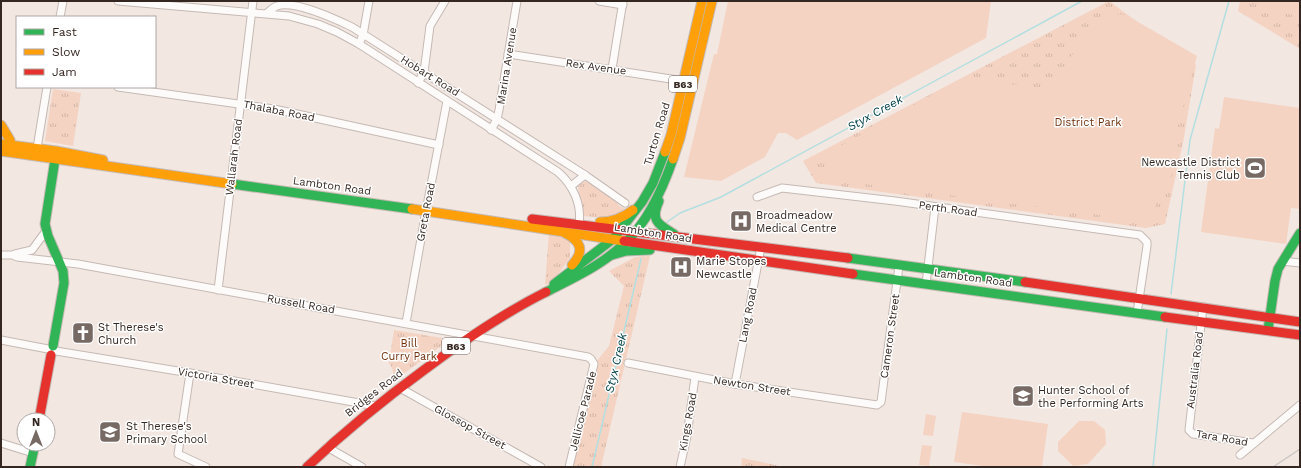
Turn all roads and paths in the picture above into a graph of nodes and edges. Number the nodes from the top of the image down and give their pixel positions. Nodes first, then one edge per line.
1 (63, 1) edge
2 (118, 1) edge
3 (253, 1) edge
4 (369, 1) edge
5 (445, 1) edge
6 (517, 1) edge
7 (599, 1) edge
8 (702, 1) edge
9 (712, 1) edge
10 (623, 3) edge
11 (251, 12) junction
12 (267, 13) junction
13 (60, 16) edge
14 (364, 35) junction
15 (359, 44) junction
16 (508, 54) junction
17 (612, 69) junction
18 (424, 72) junction
19 (684, 80) junction
20 (418, 82) junction
21 (47, 88) edge
22 (125, 88) edge
23 (447, 100) junction
24 (240, 104) junction
25 (497, 119) junction
26 (1, 125) edge
27 (491, 130) junction
28 (1, 144) edge
29 (439, 145) junction
30 (37, 148) junction
31 (8, 150) edge
32 (56, 155) junction
33 (585, 175) junction
34 (666, 177) junction
35 (231, 181) junction
36 (571, 186) junction
37 (757, 197) dead end
38 (625, 202) dead end
39 (642, 202) junction
40 (935, 207) junction
41 (427, 208) junction
42 (579, 225) junction
43 (559, 230) junction
44 (620, 230) junction
45 (46, 231) junction
46 (634, 232) junction
47 (1300, 233) edge
48 (678, 237) junction
49 (613, 239) junction
50 (627, 241) junction
51 (664, 247) junction
52 (761, 247) junction
53 (1, 255) edge
54 (13, 255) junction
55 (608, 257) junction
56 (758, 261) junction
57 (1282, 261) junction
58 (60, 263) junction
59 (1300, 263) edge
60 (899, 266) junction
61 (928, 270) junction
62 (566, 273) junction
63 (898, 280) junction
64 (926, 284) junction
65 (218, 290) junction
66 (542, 295) junction
67 (1140, 299) junction
68 (1203, 307) junction
69 (1137, 313) junction
70 (1270, 318) junction
71 (1201, 321) junction
72 (1300, 322) edge
73 (406, 323) junction
74 (1268, 330) junction
75 (471, 335) junction
76 (1300, 335) edge
77 (1, 340) edge
78 (52, 350) junction
79 (588, 357) joint
80 (628, 363) dead end
81 (190, 373) junction
82 (695, 377) junction
83 (735, 384) junction
84 (400, 388) junction
85 (877, 405) joint
86 (1300, 405) edge
87 (376, 406) junction
88 (40, 412) edge
89 (1190, 432) joint
90 (1, 443) edge
91 (1253, 443) junction
92 (16, 445) edge
93 (327, 447) junction
94 (33, 452) edge
95 (1240, 455) dead end
96 (30, 467) edge
97 (206, 467) edge
98 (307, 467) edge
99 (362, 467) edge
100 (541, 467) edge
101 (569, 467) edge
102 (680, 467) edge

1 - 13 street
2 - 11 street, Hobart Road
3 - 11 street, Wallarah Road
4 - 14 street
5 - 18 street
6 - 16 street, Marina Avenue
7 - 10 street
8 - 19 main road, Turton Road / B63
9 - 34 main road, Turton Road / B63
10 - 17 street
11 - 12 street, Hobart Road
11 - 24 street, Wallarah Road
12 - 14 street, Hobart Road
12 - 15 street, Hobart Road
14 - 15 street
14 - 18 street, Hobart Road
15 - 20 street, Hobart Road
16 - 17 street, Rex Avenue
16 - 25 street, Marina Avenue
17 - 19 street, Rex Avenue
18 - 20 street
18 - 25 street, Hobart Road
19 - 39 main road, Turton Road / B63
20 - 23 street, Hobart Road
21 - 30 street
22 - 24 street, Thalaba Road
23 - 27 street, Hobart Road
23 - 29 street, Greta Road
24 - 29 street, Thalaba Road
24 - 35 street, Wallarah Road
25 - 27 street, Marina Avenue
25 - 33 street, Hobart Road
26 - 31 main road
27 - 36 street, Hobart Road
28 - 31 main road, Lambton Road
29 - 41 street, Greta Road
30 - 31 main road, Lambton Road
30 - 32 main road, Lambton Road
31 - 32 main road, Lambton Road
32 - 35 main road, Lambton Road
32 - 45 main road
33 - 36 street
33 - 38 street, Hobart Road
34 - 46 main road, Turton Road / B63
34 - 48 main road
35 - 41 main road, Lambton Road
35 - 65 street, Wallarah Road
36 - 42 street, Hobart Road
37 - 40 street, Perth Road
39 - 42 main road
39 - 44 main road, Turton Road / B63
40 - 61 street
40 - 67 street, Perth Road
41 - 42 main road, Lambton Road
41 - 43 main road, Lambton Road
41 - 73 street, Greta Road
42 - 44 main road, Lambton Road
43 - 49 main road, Lambton Road
43 - 62 main road
44 - 46 main road, Lambton Road
44 - 49 main road, Turton Road / B63
45 - 54 street, Russell Road
45 - 58 main road
46 - 48 main road, Lambton Road
46 - 50 main road, Bridges Road / B63
47 - 57 main road
48 - 52 main road, Lambton Road
49 - 50 main road, Lambton Road
49 - 62 main road, Bridges Road / B63
50 - 51 main road, Lambton Road
50 - 55 main road, Bridges Road / B63
51 - 55 main road
51 - 56 main road, Lambton Road
52 - 56 street, Lang Road
52 - 60 main road, Lambton Road
53 - 54 street, Russell Road
54 - 58 street, Russell Road
55 - 66 main road, Bridges Road / B63
56 - 63 main road, Lambton Road
56 - 83 street, Lang Road
57 - 59 street
57 - 70 main road
58 - 65 street, Russell Road
58 - 78 main road
60 - 61 main road, Lambton Road
60 - 63 street, Cameron Street
61 - 64 street
61 - 67 main road, Lambton Road
62 - 66 main road, Bridges Road / B63
63 - 64 main road, Lambton Road
63 - 85 street, Cameron Street
64 - 69 main road, Lambton Road
65 - 73 street, Russell Road
66 - 75 main road, Bridges Road / B63
67 - 68 main road, Lambton Road
67 - 69 street
68 - 70 main road, Lambton Road
68 - 71 street, Australia Road
69 - 71 main road, Lambton Road
70 - 72 main road, Lambton Road
70 - 74 main road
71 - 74 main road, Lambton Road
71 - 89 street, Australia Road
73 - 75 street, Russell Road
74 - 76 main road, Lambton Road
75 - 79 street, Russell Road
75 - 84 main road, Bridges Road / B63
77 - 78 street, Victoria Street
78 - 81 street, Victoria Street
78 - 88 main road
79 - 101 street, Jellicoe Parade
80 - 82 street, Newton Street
81 - 87 street, Victoria Street
81 - 97 street
82 - 83 street, Newton Street
82 - 102 street, Kings Road
83 - 85 street, Newton Street
84 - 87 main road, Bridges Road / B63
84 - 100 street, Glossop Street
86 - 91 street
87 - 93 main road, Bridges Road / B63
89 - 91 street, Tara Road
90 - 92 street
91 - 95 street
93 - 98 main road, Bridges Road / B63
93 - 99 street
94 - 96 main road

